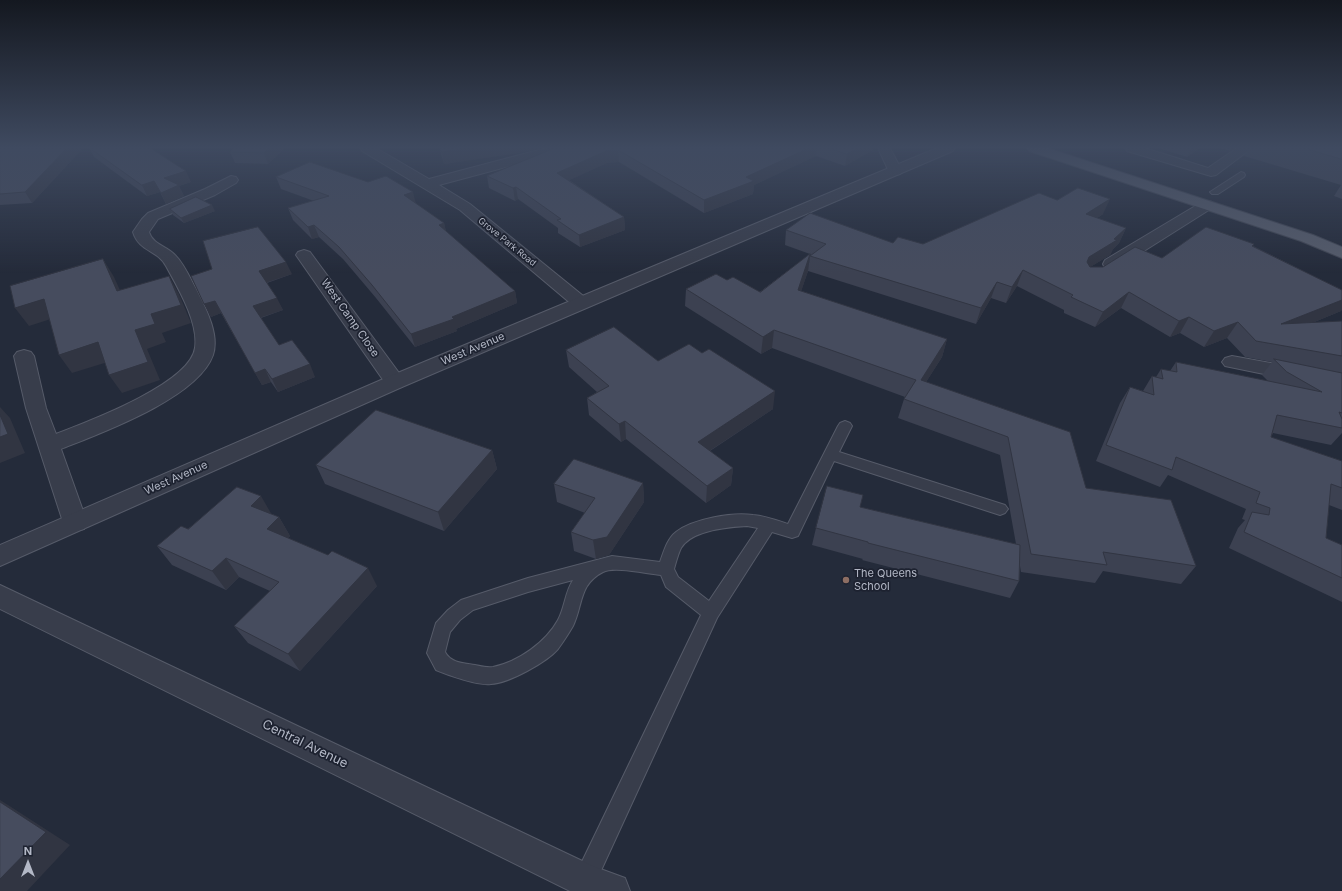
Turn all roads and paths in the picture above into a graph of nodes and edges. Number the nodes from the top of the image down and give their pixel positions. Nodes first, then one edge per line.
1 (214, 190) edge
2 (436, 190) edge
3 (849, 190) edge
4 (1181, 190) edge
5 (1203, 190) edge
6 (1222, 190) edge
7 (1230, 197) dead end
8 (1211, 198) junction
9 (1252, 206) dead end
10 (1342, 238) edge
11 (1342, 253) edge
12 (304, 254) dead end
13 (1096, 273) edge
14 (582, 303) junction
15 (24, 356) dead end
16 (1232, 362) dead end
17 (395, 382) junction
18 (1342, 383) edge
19 (845, 426) dead end
20 (49, 445) junction
21 (831, 455) junction
22 (1000, 509) dead end
23 (75, 522) junction
24 (768, 524) junction
25 (0, 556) edge
26 (599, 566) junction
27 (666, 569) junction
28 (0, 596) edge
29 (711, 613) junction
30 (598, 885) edge

1 - 20 street
2 - 14 street, Grove Park Road
3 - 14 street, West Avenue
4 - 8 main road
5 - 8 main road
6 - 8 lane
7 - 8 main road
8 - 11 main road
8 - 13 street
9 - 10 main road
12 - 17 street, West Camp Close
14 - 17 street, West Avenue
15 - 20 street
16 - 18 street
17 - 23 street, West Avenue
19 - 21 lane
20 - 23 street
21 - 22 lane
21 - 24 lane
23 - 25 street, West Avenue
24 - 27 lane
24 - 29 lane
26 - 26 lane
26 - 27 lane
27 - 29 lane
28 - 30 street, Central Avenue
29 - 30 lane

